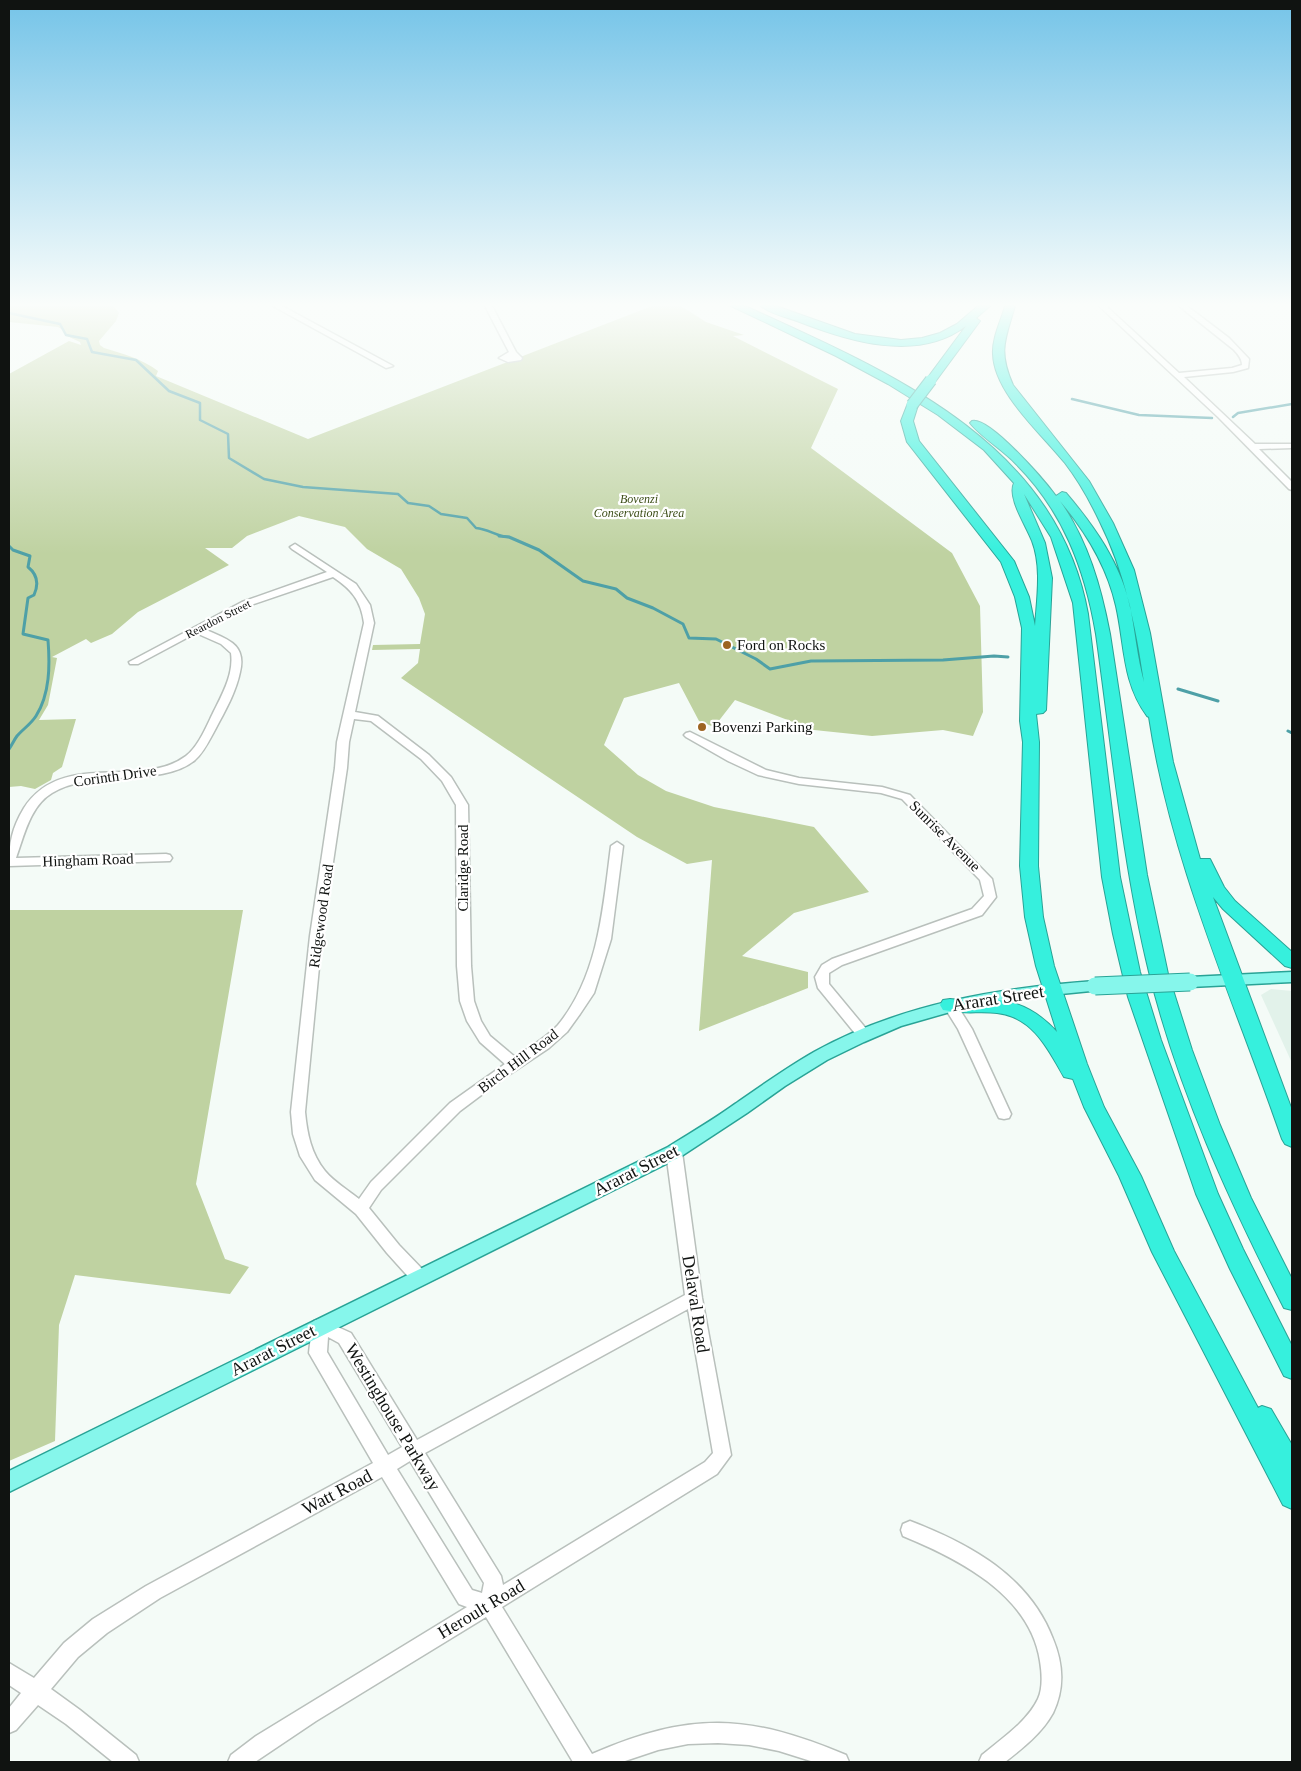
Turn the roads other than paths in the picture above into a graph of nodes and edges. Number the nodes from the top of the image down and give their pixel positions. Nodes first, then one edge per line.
1 (906, 389) edge
2 (923, 389) edge
3 (924, 389) edge
4 (1012, 389) edge
5 (1191, 389) edge
6 (1292, 446) edge
7 (1252, 447) junction
8 (1020, 471) junction
9 (1292, 487) edge
10 (294, 546) dead end
11 (334, 573) junction
12 (197, 630) junction
13 (134, 662) dead end
14 (349, 715) junction
15 (1157, 722) junction
16 (690, 735) dead end
17 (1031, 742) junction
18 (1182, 829) junction
19 (617, 846) dead end
20 (166, 858) dead end
21 (9, 861) edge
22 (1292, 962) edge
23 (1292, 977) edge
24 (1234, 979) junction
25 (1054, 988) junction
26 (950, 1005) junction
27 (863, 1034) junction
28 (514, 1064) junction
29 (1004, 1114) dead end
30 (1099, 1116) junction
31 (1292, 1138) edge
32 (674, 1152) junction
33 (362, 1210) junction
34 (1163, 1252) junction
35 (420, 1278) junction
36 (694, 1298) junction
37 (1292, 1301) edge
38 (320, 1326) junction
39 (1292, 1369) edge
40 (414, 1451) junction
41 (722, 1455) joint
42 (385, 1466) junction
43 (1292, 1466) edge
44 (9, 1482) edge
45 (1292, 1497) edge
46 (910, 1530) dead end
47 (489, 1604) junction
48 (9, 1673) edge
49 (36, 1691) junction
50 (9, 1724) edge
51 (129, 1762) edge
52 (238, 1762) edge
53 (585, 1762) edge
54 (598, 1762) edge
55 (839, 1762) edge
56 (989, 1762) edge

1 - 8 highway
2 - 8 highway
3 - 17 highway, bridge
4 - 15 highway
5 - 7 street
6 - 7 street
7 - 9 street
8 - 15 highway
8 - 17 highway
8 - 37 highway
8 - 39 highway
10 - 11 street, Ridgewood Road
11 - 12 street, Reardon Street
11 - 14 street, Ridgewood Road
12 - 13 street, Reardon Street
12 - 21 street, Corinth Drive
14 - 28 street, Claridge Road
14 - 33 street, Ridgewood Road
15 - 18 highway
16 - 27 street, Sunrise Avenue
17 - 25 highway
18 - 22 highway
18 - 24 highway
19 - 28 street, Birch Hill Road
20 - 21 street, Hingham Road
23 - 24 main road, Ararat Street
24 - 25 main road, Ararat Street, bridge
24 - 31 highway
25 - 26 main road, Ararat Street
25 - 30 highway
26 - 27 main road, Ararat Street
26 - 29 street
26 - 30 highway
27 - 32 main road, Ararat Street
28 - 33 street, Birch Hill Road
30 - 34 highway
32 - 35 main road, Ararat Street
32 - 36 street, Delaval Road
33 - 35 street, Ridgewood Road
34 - 43 highway
34 - 45 highway
35 - 38 main road, Ararat Street
36 - 40 street, Watt Road
36 - 41 street, Delaval Road
38 - 40 street, Westinghouse Parkway
38 - 42 street, Westinghouse Parkway
38 - 44 main road, Ararat Street
40 - 42 street, Watt Road
40 - 47 street, Westinghouse Parkway
41 - 47 street, Heroult Road
42 - 47 street, Westinghouse Parkway
42 - 49 street, Watt Road
46 - 56 street
47 - 52 street, Heroult Road
47 - 53 street
48 - 49 street
49 - 50 street, Watt Road
49 - 51 street
54 - 55 street

